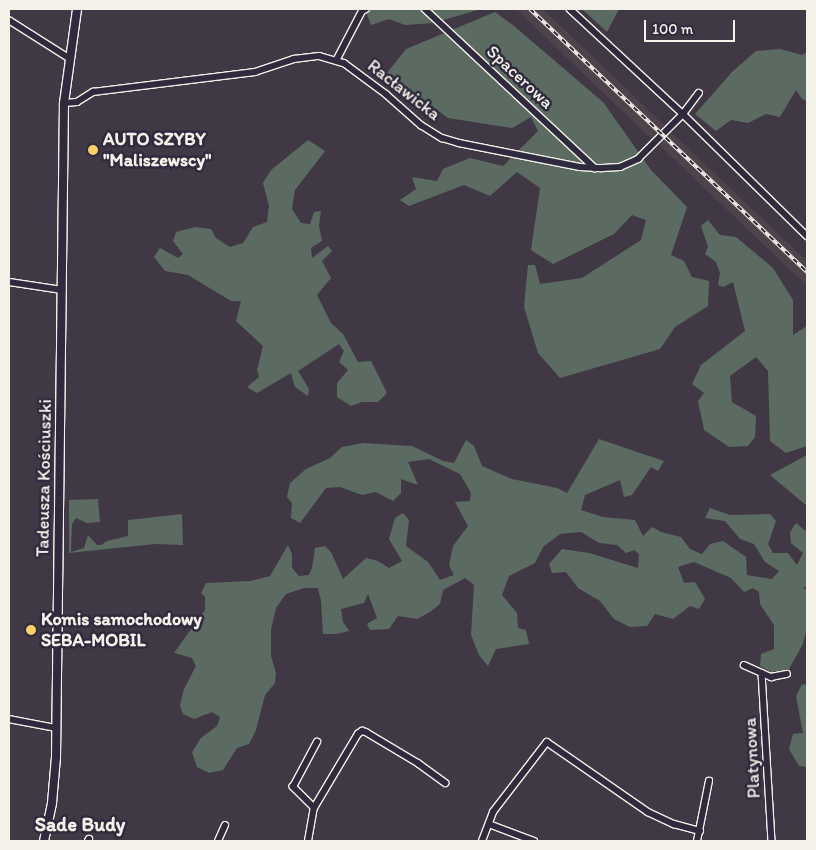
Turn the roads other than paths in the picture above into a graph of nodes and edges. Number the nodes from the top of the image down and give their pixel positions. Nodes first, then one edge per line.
1 (77, 9) edge
2 (366, 9) edge
3 (425, 9) edge
4 (570, 9) edge
5 (9, 20) edge
6 (69, 58) junction
7 (337, 60) junction
8 (699, 93) dead end
9 (64, 103) junction
10 (683, 114) junction
11 (595, 168) junction
12 (807, 236) edge
13 (9, 282) edge
14 (62, 290) junction
15 (744, 665) dead end
16 (762, 673) junction
17 (787, 674) dead end
18 (9, 719) edge
19 (56, 728) junction
20 (317, 742) dead end
21 (709, 781) dead end
22 (446, 783) dead end
23 (314, 808) junction
24 (489, 824) junction
25 (225, 825) dead end
26 (700, 831) junction
27 (44, 841) edge
28 (218, 841) edge
29 (308, 841) edge
30 (482, 841) edge
31 (534, 841) edge
32 (697, 841) edge
33 (772, 841) edge

1 - 6 main road, Tadeusza Kościuszki
2 - 7 street
3 - 11 street, Spacerowa
4 - 10 street
5 - 6 street
6 - 9 main road, Tadeusza Kościuszki
7 - 9 street, Racławicka
7 - 11 street, Racławicka
8 - 10 street, Racławicka
9 - 14 main road, Tadeusza Kościuszki
10 - 11 street, Racławicka
10 - 12 street
13 - 14 street
14 - 19 main road, Tadeusza Kościuszki
15 - 16 street
16 - 17 street
16 - 33 street, Platynowa
18 - 19 street
19 - 27 main road, Tadeusza Kościuszki
20 - 23 street
21 - 26 street
22 - 23 street
23 - 29 street
24 - 26 street
24 - 30 street
24 - 31 street
25 - 28 street
26 - 32 street

